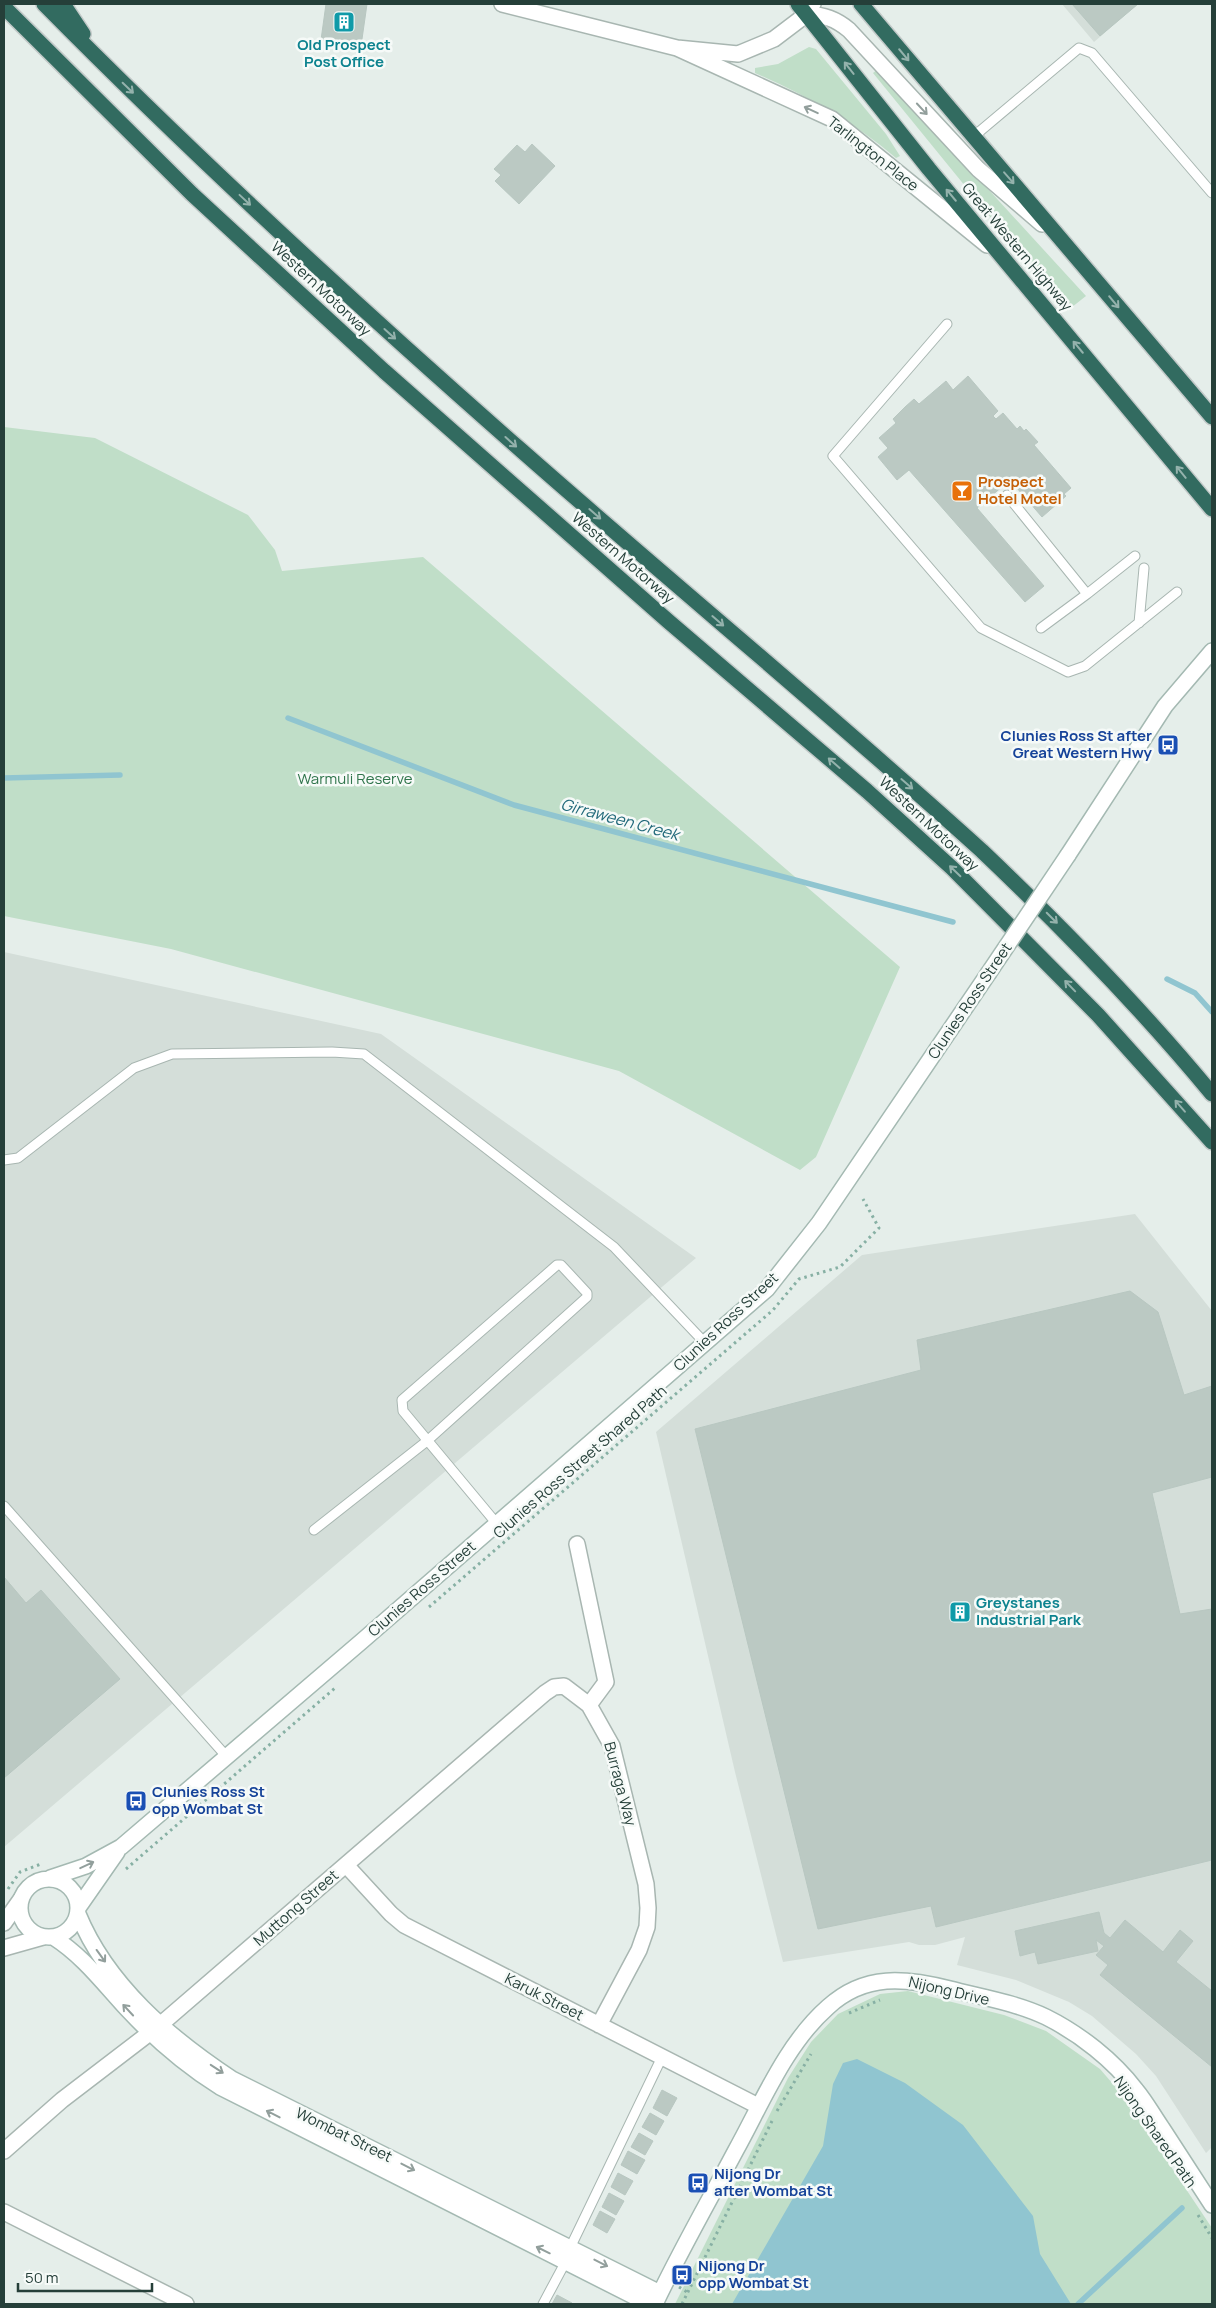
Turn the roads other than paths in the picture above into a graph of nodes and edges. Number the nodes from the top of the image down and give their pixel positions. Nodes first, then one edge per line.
1 (44, 4) edge
2 (63, 4) edge
3 (502, 4) edge
4 (861, 4) edge
5 (4, 6) edge
6 (806, 7) edge
7 (676, 48) junction
8 (105, 66) junction
9 (973, 137) junction
10 (1212, 193) edge
11 (1066, 244) junction
12 (1002, 257) junction
13 (947, 324) dead end
14 (1212, 417) edge
15 (1007, 495) dead end
16 (1212, 510) edge
17 (1135, 556) dead end
18 (1144, 568) dead end
19 (1177, 592) dead end
20 (1087, 594) junction
21 (1139, 623) junction
22 (1041, 628) dead end
23 (1210, 655) edge
24 (1212, 1094) edge
25 (1212, 1142) edge
26 (4, 1160) edge
27 (705, 1343) junction
28 (427, 1441) junction
29 (4, 1506) edge
30 (496, 1524) junction
31 (314, 1530) dead end
32 (577, 1544) dead end
33 (589, 1705) junction
34 (227, 1757) junction
35 (121, 1847) junction
36 (346, 1865) junction
37 (50, 1878) junction
38 (21, 1899) junction
39 (78, 1911) junction
40 (4, 1923) edge
41 (48, 1937) junction
42 (4, 1948) edge
43 (599, 2025) junction
44 (155, 2029) junction
45 (662, 2057) junction
46 (758, 2106) junction
47 (4, 2151) edge
48 (1212, 2204) edge
49 (4, 2212) edge
50 (568, 2254) junction
51 (655, 2301) edge
52 (186, 2304) edge
53 (543, 2304) edge

1 - 8 highway, Western Motorway
2 - 8 highway
3 - 7 street, Tarlington Place
4 -> 9 highway
25 -> 5 highway, Western Motorway
6 - 7 street, Tarlington Place
6 -> 11 street
12 -> 6 highway, Great Western Highway
12 -> 7 street, Tarlington Place
8 -> 24 highway, Western Motorway
9 - 10 lane
9 -> 11 highway
11 -> 14 highway
16 -> 12 highway, Great Western Highway
13 - 21 lane
15 - 20 lane
17 - 20 lane
18 - 21 lane
19 - 21 lane
20 - 22 lane
23 - 27 street, Clunies Ross Street, bridge
26 - 27 lane
27 - 30 street, Clunies Ross Street
28 - 28 lane
28 - 30 lane
28 - 31 lane
29 - 34 lane
30 - 34 street, Clunies Ross Street
32 - 33 street
33 - 36 street, Muttong Street
33 - 43 street, Burraga Way
34 - 35 street, Clunies Ross Street
37 -> 35 street, Clunies Ross Street
35 - 39 street, Clunies Ross Street
36 - 43 street, Karuk Street
36 - 44 street, Muttong Street
37 - 38 street
37 - 39 street
38 - 40 street
38 - 41 street
39 - 41 street
39 -> 44 street, Wombat Street
41 - 42 street
44 -> 41 street, Wombat Street
43 - 45 street, Karuk Street
44 - 47 street, Muttong Street
44 - 50 street, Wombat Street
45 - 46 street, Karuk Street
45 - 50 lane
46 - 48 street, Nijong Drive
46 - 51 street, Nijong Drive
49 - 52 street
50 - 51 street, Wombat Street
50 - 53 lane

